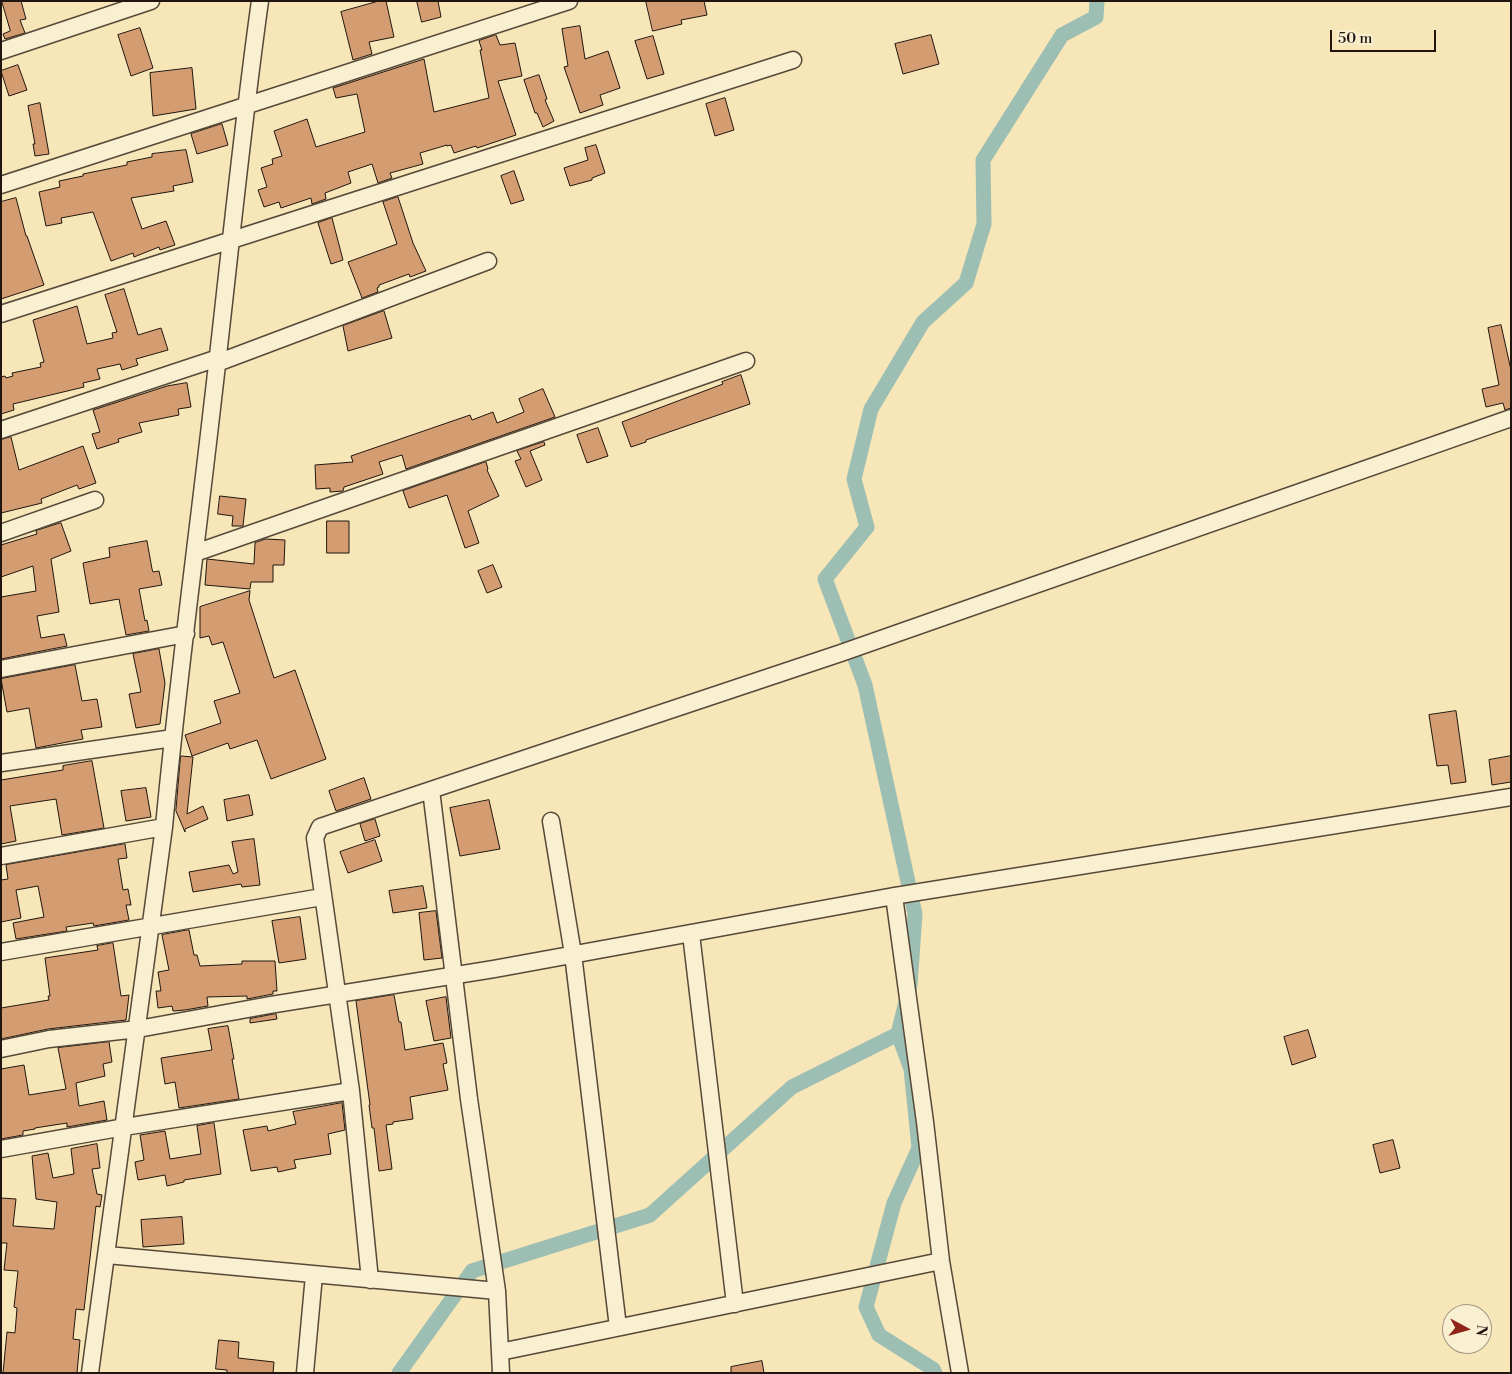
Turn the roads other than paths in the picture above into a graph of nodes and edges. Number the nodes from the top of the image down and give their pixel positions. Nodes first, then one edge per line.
1 (151, 1) edge
2 (260, 1) edge
3 (569, 1) edge
4 (1, 51) edge
5 (793, 60) dead end
6 (245, 106) junction
7 (1, 185) edge
8 (231, 241) junction
9 (488, 261) dead end
10 (1, 314) edge
11 (217, 360) junction
12 (746, 361) dead end
13 (1511, 418) edge
14 (1, 430) edge
15 (95, 500) dead end
16 (1, 533) edge
17 (195, 554) junction
18 (186, 634) junction
19 (1, 669) edge
20 (173, 738) junction
21 (1, 763) edge
22 (430, 790) junction
23 (1511, 798) edge
24 (551, 820) dead end
25 (164, 827) junction
26 (1, 856) edge
27 (894, 896) junction
28 (322, 897) junction
29 (150, 925) junction
30 (691, 934) junction
31 (1, 952) edge
32 (573, 954) junction
33 (455, 975) junction
34 (338, 994) junction
35 (138, 1029) junction
36 (1, 1049) edge
37 (351, 1090) junction
38 (124, 1126) junction
39 (1, 1149) edge
40 (106, 1255) junction
41 (941, 1261) junction
42 (314, 1275) junction
43 (370, 1280) junction
44 (497, 1291) junction
45 (735, 1304) junction
46 (618, 1327) junction
47 (500, 1352) junction
48 (90, 1373) edge
49 (305, 1373) edge
50 (501, 1373) edge
51 (960, 1373) edge

1 - 4 street
2 - 6 street
3 - 6 street
5 - 8 street
6 - 7 street
6 - 8 street
8 - 10 street
8 - 11 street
9 - 11 street
11 - 14 street
11 - 17 street
12 - 17 street
13 - 22 street
15 - 16 street
17 - 18 street
18 - 19 street
18 - 20 street
20 - 21 street
20 - 25 street
22 - 28 street
22 - 33 street
23 - 27 street
24 - 32 street
25 - 26 street
25 - 29 street
27 - 30 street
27 - 41 street
28 - 29 street
28 - 34 street
29 - 31 street
29 - 35 street
30 - 32 street
30 - 45 street
32 - 33 street
32 - 46 street
33 - 34 street
33 - 44 street
34 - 35 street
34 - 37 street
35 - 36 street
35 - 38 street
37 - 38 street
37 - 43 street
38 - 39 street
38 - 40 street
40 - 42 street
40 - 48 street
41 - 45 street
41 - 51 street
42 - 43 street
42 - 49 street
43 - 44 street
44 - 47 street
45 - 46 street
46 - 47 street
47 - 50 street

